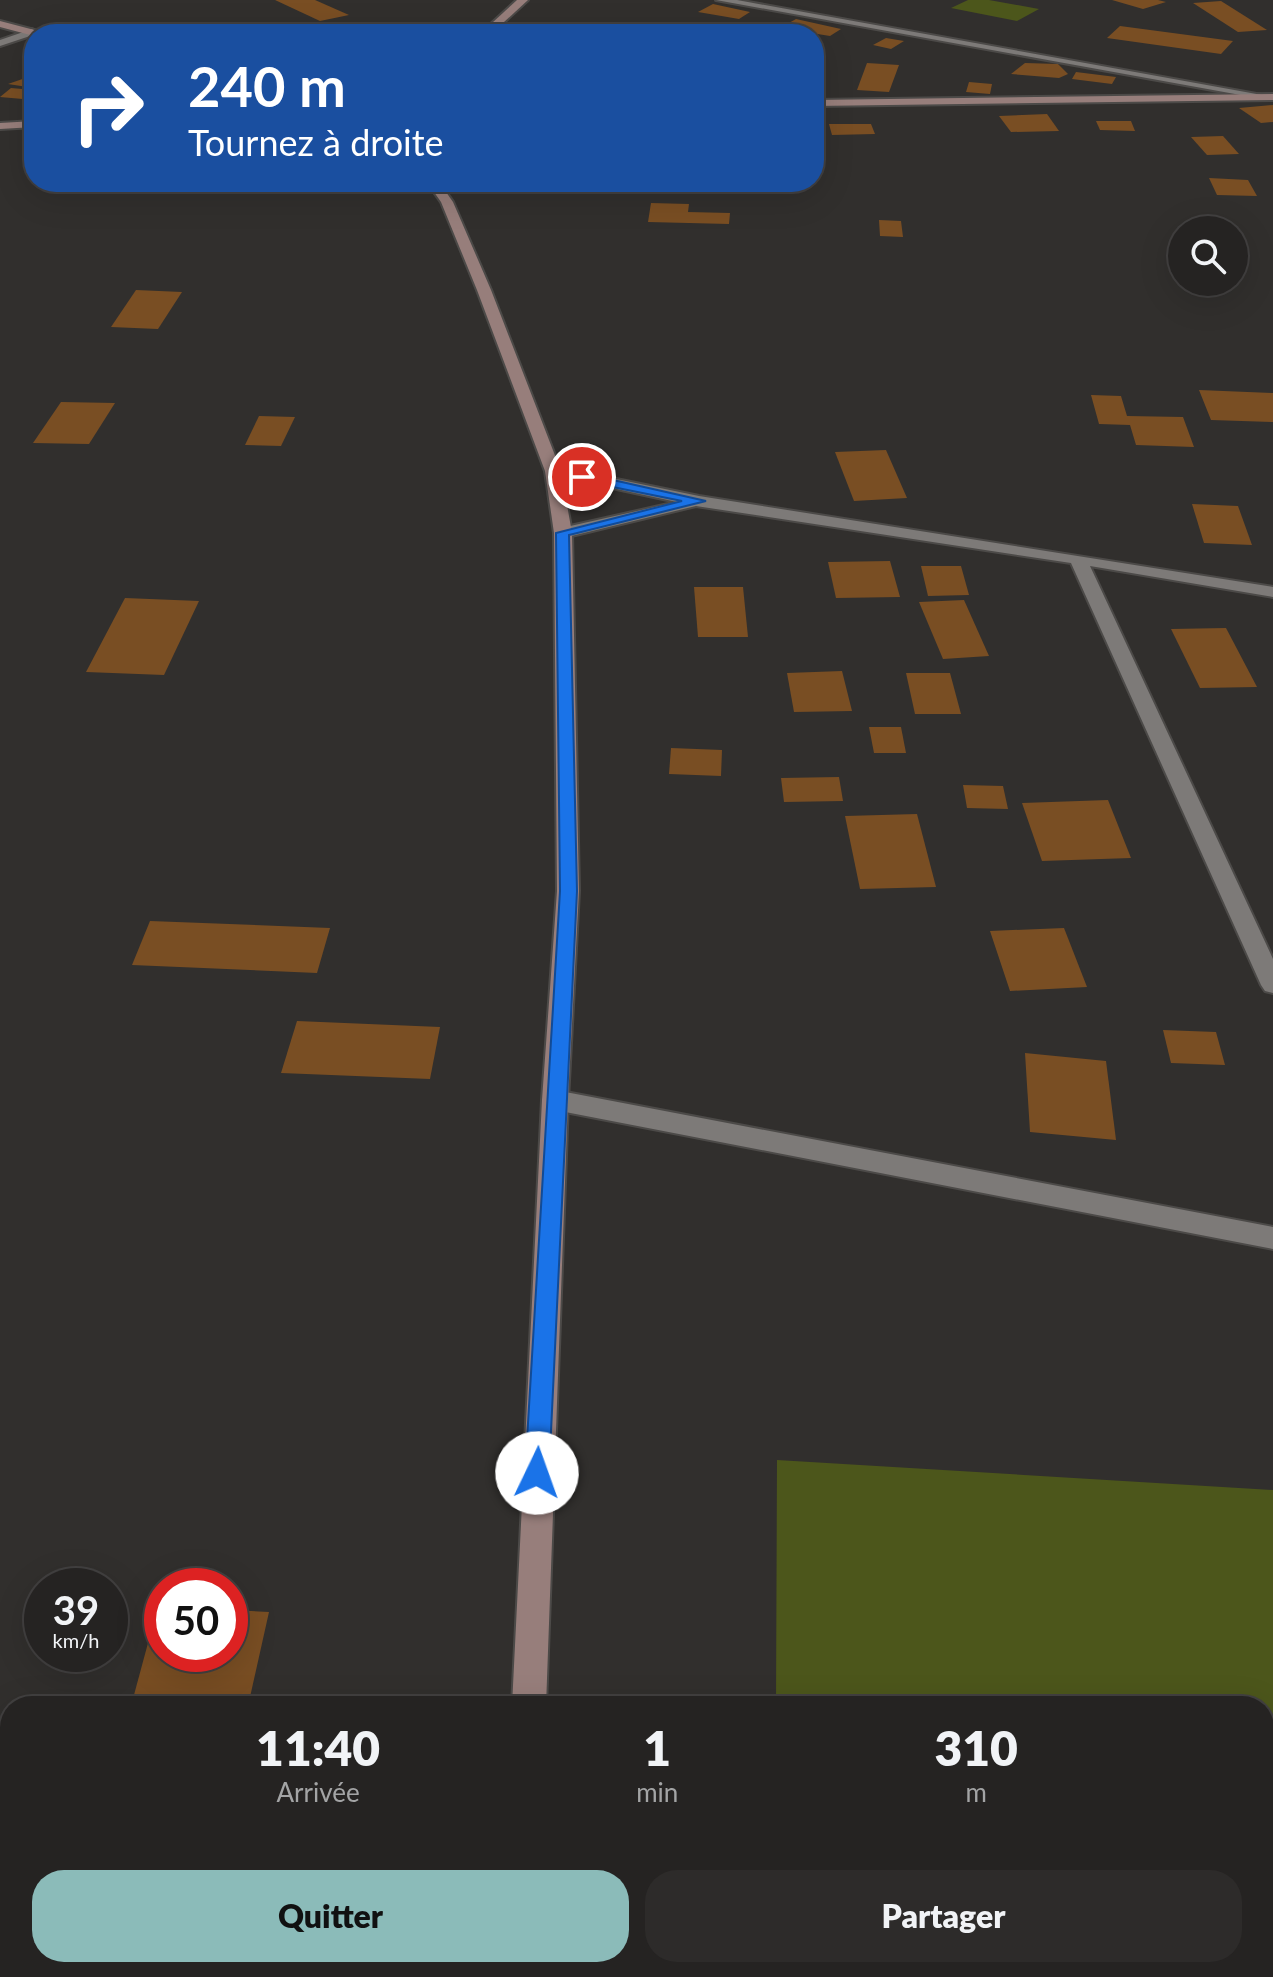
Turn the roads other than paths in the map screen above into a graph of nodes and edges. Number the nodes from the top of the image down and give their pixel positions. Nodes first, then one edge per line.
1 (523, 0) edge
2 (721, 0) edge
3 (0, 24) edge
4 (496, 24) edge
5 (24, 30) edge
6 (24, 36) edge
7 (0, 43) edge
8 (1257, 95) junction
9 (1273, 97) edge
10 (824, 103) edge
11 (24, 125) edge
12 (0, 126) edge
13 (440, 192) edge
14 (553, 471) junction
15 (699, 501) junction
16 (563, 533) junction
17 (1078, 559) junction
18 (1273, 592) edge
19 (1273, 985) edge
20 (555, 1100) junction
21 (1273, 1238) edge
22 (529, 1696) edge

1 - 4 main road
2 - 8 street
3 - 5 main road
6 - 7 street
8 - 9 main road
8 - 10 main road
11 - 12 main road
13 - 14 main road
14 - 15 street
14 - 16 main road
15 - 16 street
15 - 17 street
16 - 20 main road
17 - 18 street
17 - 19 street
20 - 21 street
20 - 22 main road

